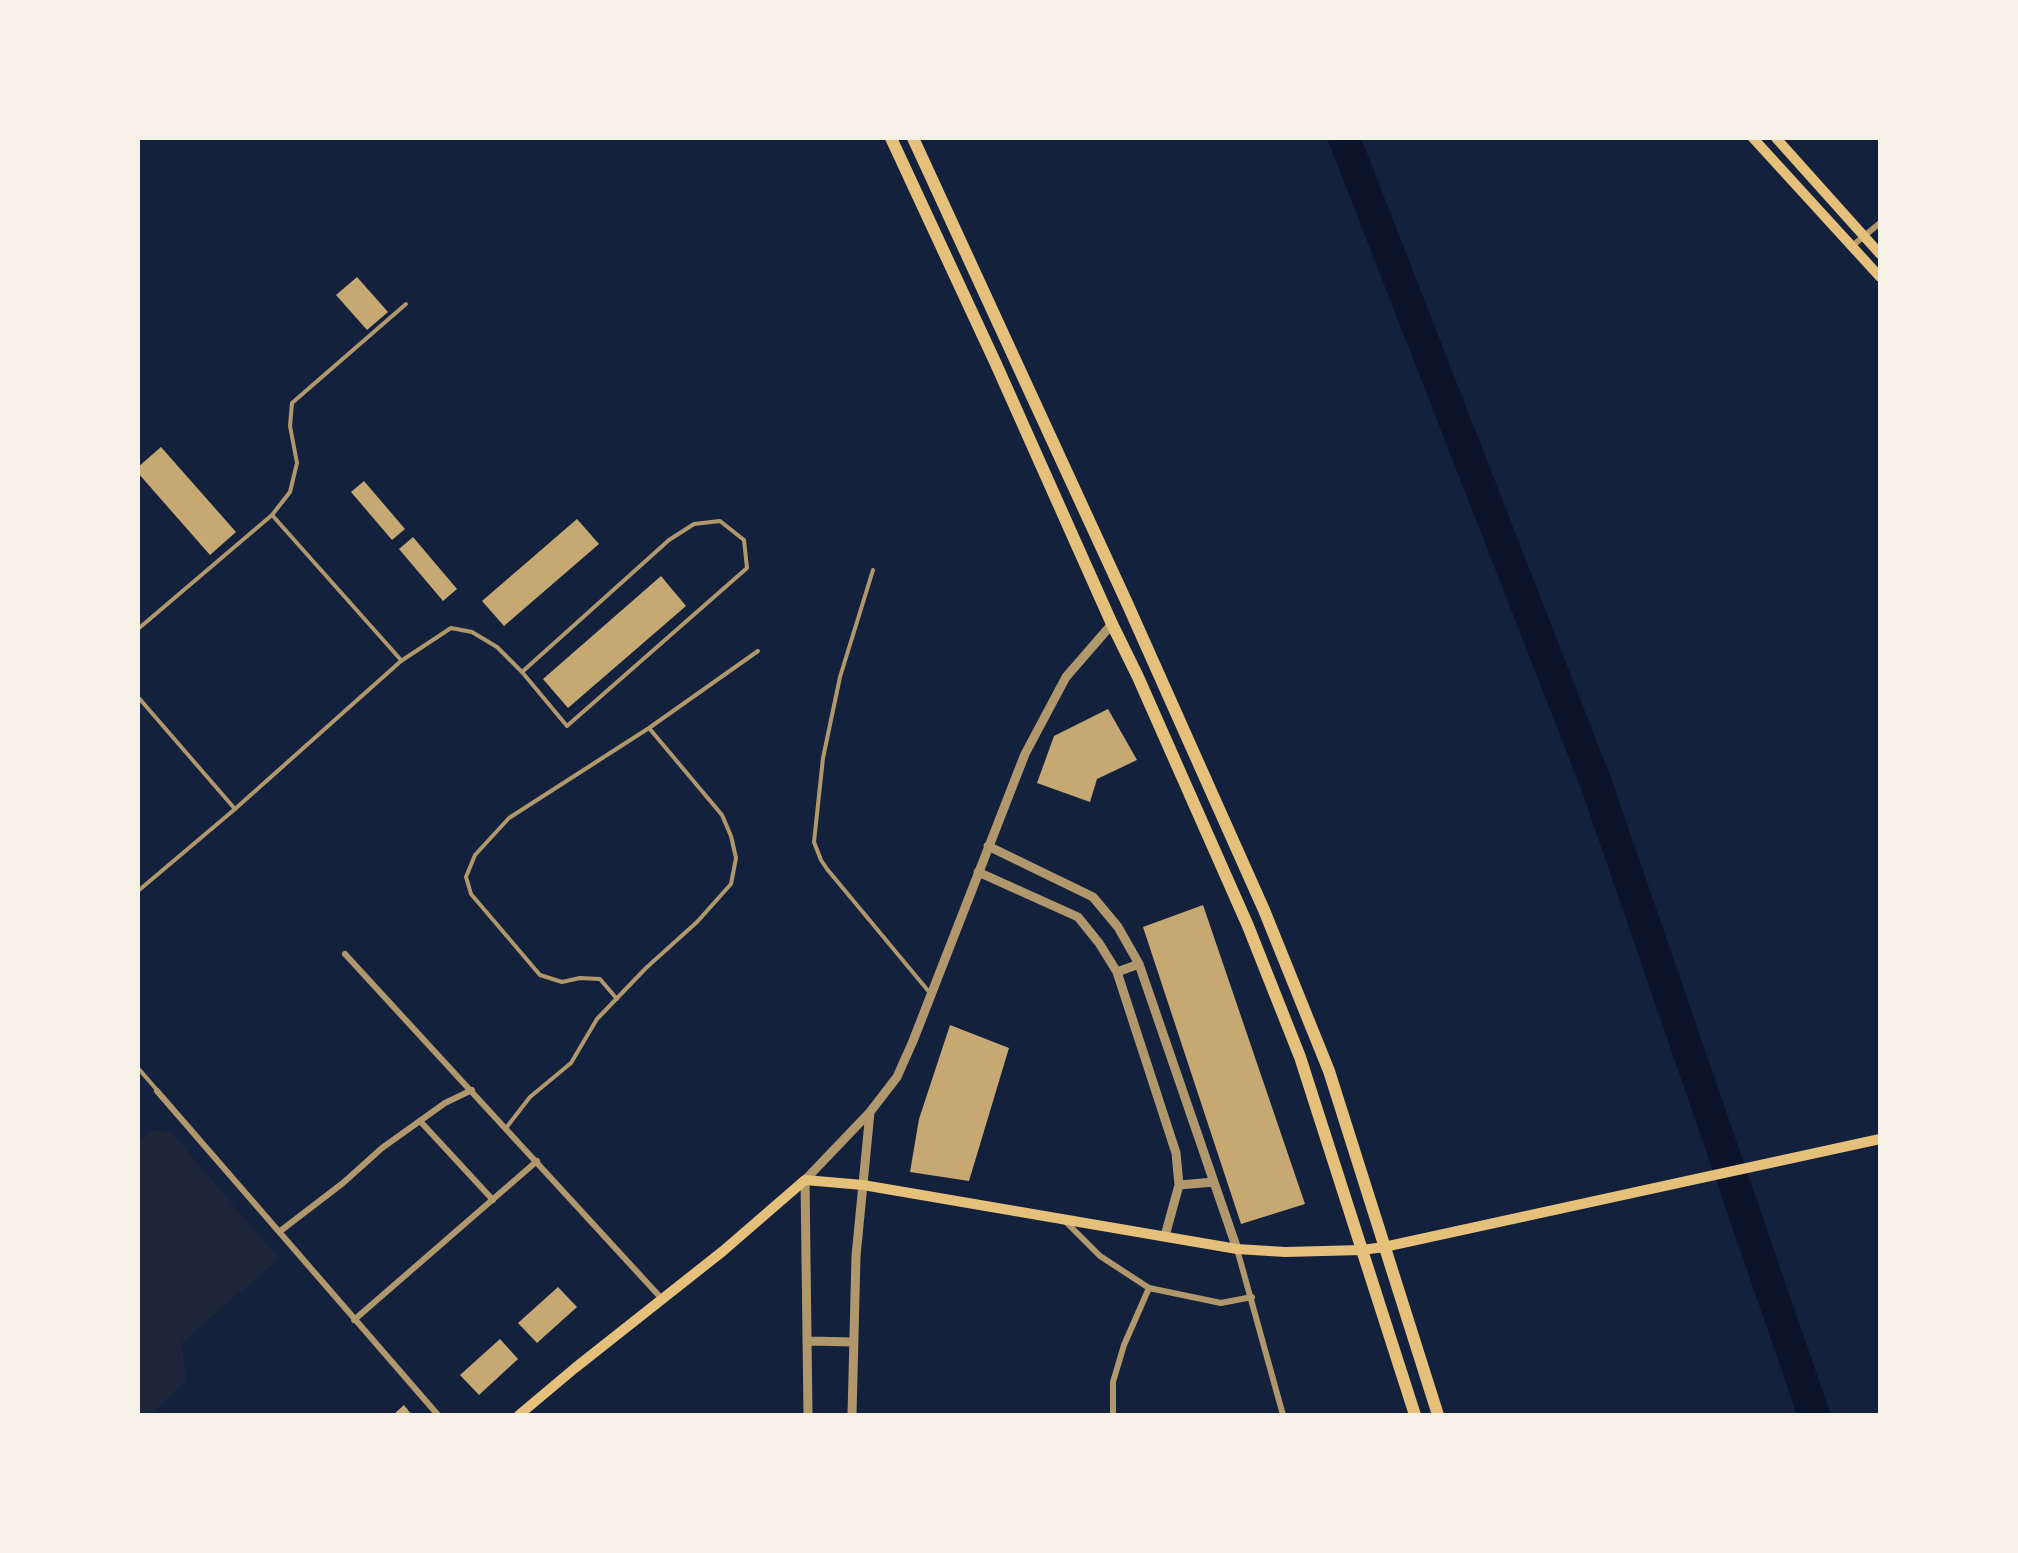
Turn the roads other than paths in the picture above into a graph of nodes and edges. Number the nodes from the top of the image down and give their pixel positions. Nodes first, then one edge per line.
1 (891, 138) edge
2 (913, 138) edge
3 (1753, 138) edge
4 (1776, 138) edge
5 (1880, 223) edge
6 (1864, 236) junction
7 (1852, 246) junction
8 (1880, 254) edge
9 (1880, 277) edge
10 (406, 304) dead end
11 (272, 515) junction
12 (873, 570) dead end
13 (1112, 624) junction
14 (138, 629) edge
15 (758, 651) dead end
16 (401, 661) junction
17 (522, 672) junction
18 (138, 697) edge
19 (649, 728) junction
20 (235, 809) junction
21 (988, 846) junction
22 (978, 872) junction
23 (138, 891) edge
24 (345, 954) dead end
25 (1139, 964) junction
26 (1117, 972) junction
27 (930, 994) junction
28 (617, 999) junction
29 (138, 1068) edge
30 (144, 1075) junction
31 (138, 1080) edge
32 (472, 1090) junction
33 (157, 1091) joint
34 (870, 1112) junction
35 (420, 1121) junction
36 (506, 1128) junction
37 (1880, 1139) edge
38 (537, 1161) junction
39 (805, 1180) junction
40 (1214, 1182) junction
41 (863, 1185) junction
42 (1179, 1185) junction
43 (493, 1200) junction
44 (1061, 1217) junction
45 (279, 1232) junction
46 (1165, 1236) junction
47 (1384, 1247) junction
48 (1238, 1249) junction
49 (1362, 1250) junction
50 (1149, 1288) junction
51 (1252, 1297) junction
52 (662, 1299) junction
53 (354, 1320) junction
54 (809, 1341) junction
55 (853, 1342) junction
56 (438, 1415) edge
57 (519, 1415) edge
58 (808, 1415) edge
59 (852, 1415) edge
60 (1113, 1415) edge
61 (1282, 1415) edge
62 (1415, 1415) edge
63 (1438, 1415) edge

1 - 13 highway
2 - 47 highway
3 - 7 main road
4 - 6 main road
5 - 6 street
6 - 7 street
6 - 8 main road
7 - 9 main road
10 - 11 lane
11 - 14 lane
11 - 16 lane
12 - 27 lane
13 - 21 street
13 - 49 highway
15 - 19 lane
16 - 17 lane
16 - 20 lane
17 - 17 lane
18 - 20 lane
19 - 28 lane
19 - 28 lane
20 - 23 lane
21 - 22 street
21 - 25 street
22 - 26 street
22 - 27 street
24 - 32 street
25 - 26 street
25 - 40 street
26 - 42 street
27 - 34 street
28 - 36 lane
29 - 30 lane
30 - 31 lane
30 - 33 lane
32 - 35 street
32 - 36 street
33 - 45 street
34 - 39 street
34 - 41 street
35 - 43 street
35 - 45 street
36 - 38 street
37 - 47 main road
38 - 43 street
38 - 52 street
39 - 41 main road
39 - 52 main road
39 - 54 street
40 - 42 street
40 - 48 street
41 - 44 main road
41 - 55 street
42 - 46 street
43 - 53 street
44 - 46 main road
44 - 50 street
45 - 53 street
46 - 48 main road
47 - 49 main road
47 - 63 highway
48 - 49 main road
48 - 51 street
49 - 62 highway
50 - 51 street
50 - 60 street
51 - 61 street
52 - 57 main road
53 - 56 street
54 - 55 street
54 - 58 street
55 - 59 street

